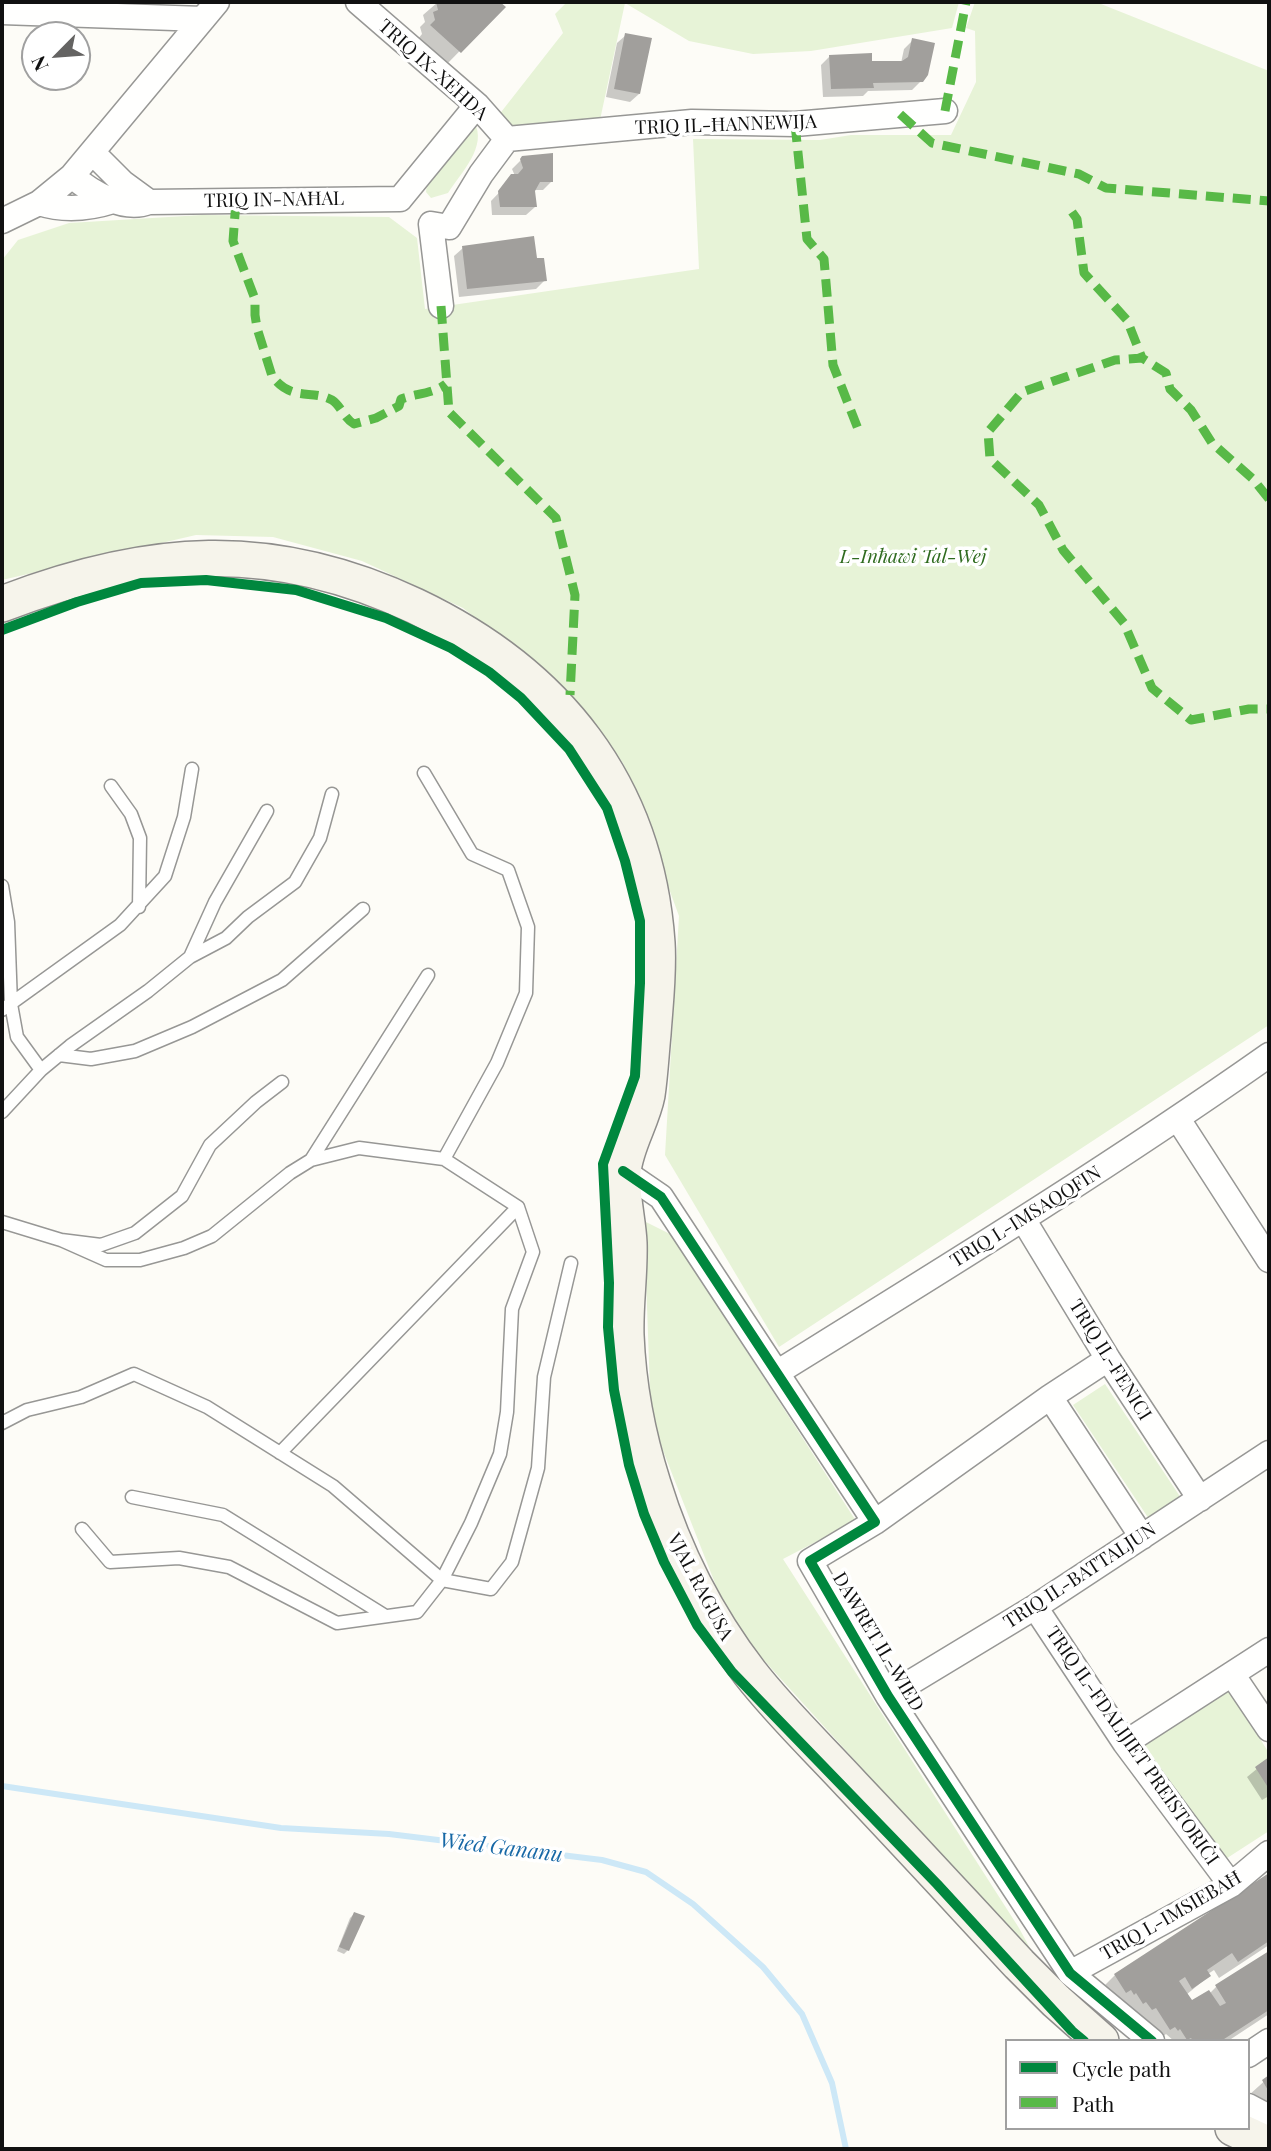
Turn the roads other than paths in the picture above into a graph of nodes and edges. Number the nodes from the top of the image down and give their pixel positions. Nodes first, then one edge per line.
1 (358, 2) edge
2 (210, 10) edge
3 (2, 12) edge
4 (477, 105) junction
5 (945, 111) dead end
6 (507, 139) junction
7 (92, 152) junction
8 (72, 176) junction
9 (400, 199) junction
10 (113, 201) junction
11 (149, 202) junction
12 (20, 212) edge
13 (431, 224) junction
14 (2, 244) edge
15 (441, 306) dead end
16 (2, 604) edge
17 (192, 769) dead end
18 (424, 773) dead end
19 (111, 786) dead end
20 (332, 794) dead end
21 (267, 811) dead end
22 (2, 886) edge
23 (139, 907) junction
24 (363, 909) dead end
25 (190, 957) junction
26 (428, 975) dead end
27 (6, 1007) edge
28 (59, 1055) junction
29 (1269, 1055) edge
30 (41, 1070) junction
31 (282, 1082) dead end
32 (2, 1112) edge
33 (1178, 1119) junction
34 (444, 1159) junction
35 (311, 1160) junction
36 (623, 1171) junction
37 (518, 1207) junction
38 (1023, 1219) junction
39 (2, 1222) edge
40 (61, 1240) junction
41 (1269, 1261) edge
42 (571, 1263) dead end
43 (1108, 1359) junction
44 (778, 1372) junction
45 (1049, 1397) junction
46 (2, 1423) edge
47 (280, 1453) junction
48 (1269, 1453) edge
49 (132, 1497) dead end
50 (1200, 1499) junction
51 (875, 1522) junction
52 (82, 1529) dead end
53 (1142, 1537) junction
54 (442, 1580) junction
55 (1035, 1607) junction
56 (384, 1615) junction
57 (1269, 1650) edge
58 (1232, 1675) junction
59 (888, 1696) junction
60 (1269, 1729) edge
61 (1125, 1743) junction
62 (1269, 1853) edge
63 (1231, 1885) junction
64 (1070, 1973) junction
65 (1099, 2039) edge
66 (1150, 2039) edge
67 (1269, 2041) edge
68 (1250, 2054) edge
69 (1250, 2107) edge
70 (1269, 2117) edge
71 (1237, 2130) edge
72 (1269, 2145) edge

1 - 4 street, TRIQ IX-XEHDA
2 - 3 street
2 - 7 street
4 - 6 street, TRIQ IX-XEHDA
4 - 9 street
5 - 6 street, TRIQ IL-ĦANNEWIJA
6 - 13 street
7 - 8 street
7 - 11 street
8 - 10 street, TRIQ IN-NAĦAL
8 - 12 street
9 - 11 street, TRIQ IN-NAĦAL
9 - 13 street
10 - 11 street, TRIQ IN-NAĦAL
10 - 12 street, TRIQ IN-NAĦAL
12 - 14 street
13 - 15 street
16 - 36 main road, VJAL RAGUSA
17 - 23 lane
18 - 34 lane
19 - 23 lane
20 - 25 lane
21 - 25 lane
22 - 27 lane
23 - 27 lane
24 - 28 lane
25 - 28 lane
26 - 35 lane
27 - 30 lane
28 - 30 lane
29 - 33 street, TRIQ L-IMSAQQFIN
30 - 32 lane
31 - 40 lane
33 - 38 street, TRIQ L-IMSAQQFIN
33 - 41 street
34 - 35 lane
34 - 37 lane
35 - 40 lane
36 - 44 street
36 - 65 main road, VJAL RAGUSA
37 - 47 lane
37 - 54 lane
38 - 43 street, TRIQ IL-FENICI
38 - 44 street, TRIQ L-IMSAQQFIN
39 - 40 lane
42 - 54 lane
43 - 45 street
43 - 50 street, TRIQ IL-FENICI
44 - 51 street
45 - 51 street
45 - 53 street
46 - 47 lane
47 - 54 lane
48 - 50 street, TRIQ IL-BATTALJUN
49 - 56 lane
50 - 53 street, TRIQ IL-BATTALJUN
51 - 59 street, DAWRET IL-WIED
52 - 56 lane
53 - 55 street, TRIQ IL-BATTALJUN
54 - 56 lane
55 - 59 street, TRIQ IL-BATTALJUN
55 - 61 street, TRIQ IL-FDALIJIET PREISTORIĊI
57 - 58 street
58 - 60 street
58 - 61 street
59 - 64 street, DAWRET IL-WIED
61 - 63 street, TRIQ IL-FDALIJIET PREISTORIĊI
62 - 63 street, TRIQ L-IMSIEBAĦ
63 - 64 street, TRIQ L-IMSIEBAĦ
64 - 66 street, DAWRET IL-WIED
67 - 68 street
69 - 70 street
71 - 72 main road

